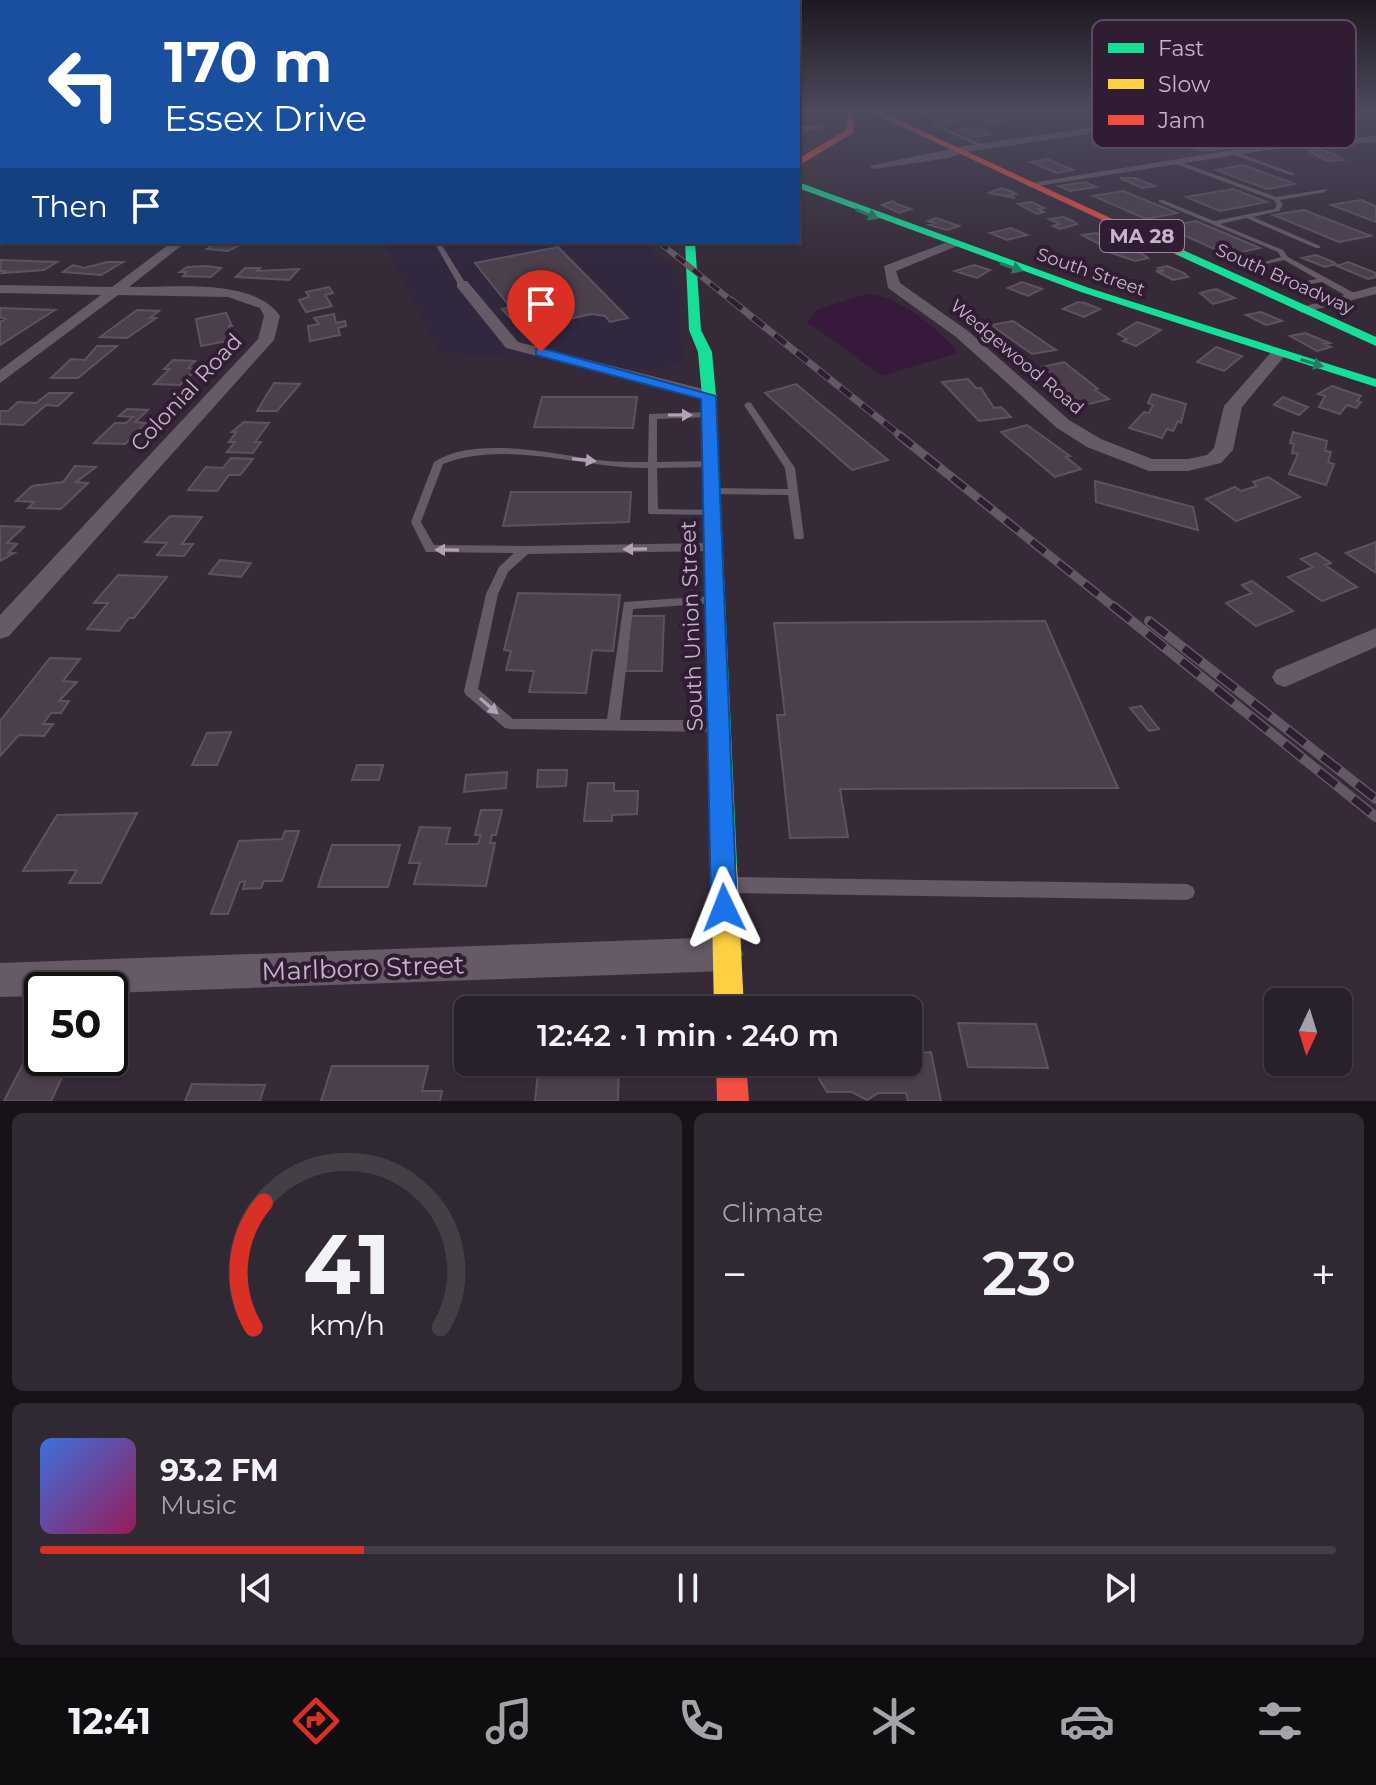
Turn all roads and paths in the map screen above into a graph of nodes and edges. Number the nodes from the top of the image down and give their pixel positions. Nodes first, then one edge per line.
1 (895, 162) edge
2 (984, 162) edge
3 (1173, 162) edge
4 (1176, 162) edge
5 (1260, 162) edge
6 (874, 166) dead end
7 (1293, 174) dead end
8 (1031, 184) junction
9 (800, 186) edge
10 (1325, 190) dead end
11 (1276, 199) junction
12 (1161, 201) dead end
13 (1246, 216) junction
14 (1213, 223) junction
15 (177, 244) edge
16 (438, 244) edge
17 (950, 246) junction
18 (1318, 247) dead end
19 (699, 253) edge
20 (1285, 258) junction
21 (1259, 265) dead end
22 (1320, 278) junction
23 (462, 284) joint
24 (1298, 285) dead end
25 (0, 289) edge
26 (116, 291) junction
27 (1364, 293) edge
28 (1302, 309) junction
29 (1376, 342) edge
30 (1279, 353) junction
31 (0, 378) edge
32 (1376, 383) edge
33 (709, 396) junction
34 (748, 405) dead end
35 (709, 415) junction
36 (651, 464) junction
37 (710, 464) junction
38 (711, 491) junction
39 (793, 492) junction
40 (712, 512) junction
41 (799, 537) dead end
42 (713, 547) junction
43 (525, 550) junction
44 (714, 600) junction
45 (0, 630) edge
46 (1376, 637) edge
47 (1285, 677) dead end
48 (613, 724) junction
49 (717, 726) junction
50 (723, 885) junction
51 (1187, 892) dead end
52 (726, 954) junction
53 (0, 980) edge
54 (728, 996) edge
55 (732, 1076) edge
56 (733, 1101) edge

1 - 6 street
2 - 8 main road, South Broadway / MA 28
3 - 8 street
4 - 11 lane
5 - 7 lane
8 - 28 main road, South Broadway / MA 28
9 -> 17 main road, South Street
10 - 11 lane
11 - 13 lane
12 - 14 lane
13 - 14 lane
13 - 18 lane
14 - 20 lane
15 - 26 street
16 - 23 lane
17 -> 30 main road, South Street
17 - 30 street, Wedgewood Road
19 - 33 main road, South Union Street
20 - 21 lane
20 - 22 lane
22 - 24 lane
22 - 27 lane
23 - 33 street
25 - 26 street, Colonial Road
26 - 31 street
26 - 45 street, Colonial Road
27 - 28 street
28 - 29 main road, South Broadway / MA 28
30 -> 32 main road, South Street
33 - 35 main road, South Union Street
34 - 39 lane
36 -> 35 lane
35 - 37 main road, South Union Street
36 - 37 lane
36 - 40 lane
43 -> 36 lane
37 - 38 main road, South Union Street
38 - 39 lane
38 - 40 main road, South Union Street
39 - 41 lane
40 - 42 main road, South Union Street
42 -> 43 lane
42 - 44 main road, South Union Street
43 -> 48 lane
44 - 48 lane
44 - 49 main road, South Union Street
46 - 47 street
48 - 49 lane
49 - 50 main road, South Union Street
50 - 51 lane
50 - 52 main road, South Union Street
52 - 53 street, Marlboro Street
52 - 54 main road, South Union Street
55 - 56 main road

